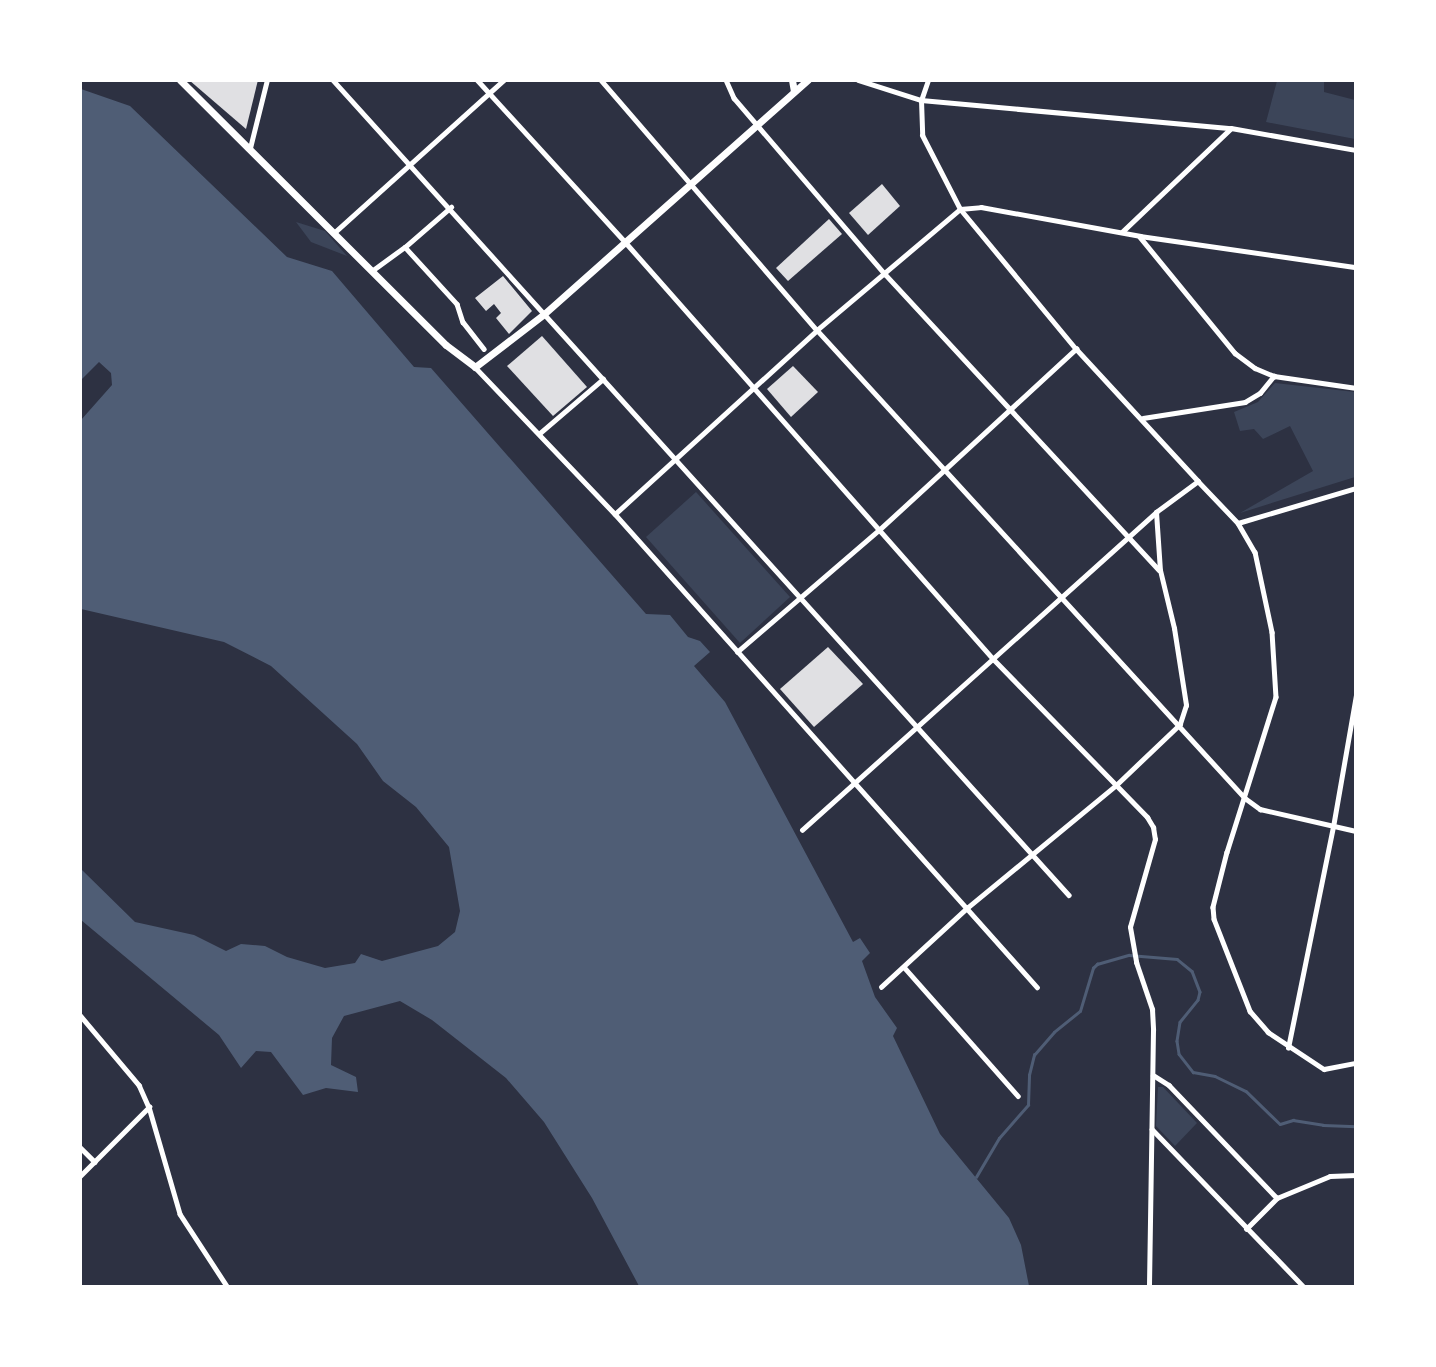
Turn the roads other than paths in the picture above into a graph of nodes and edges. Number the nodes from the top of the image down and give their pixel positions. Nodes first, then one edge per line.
1 (180, 80) edge
2 (267, 80) edge
3 (333, 80) edge
4 (477, 80) edge
5 (504, 80) edge
6 (601, 80) edge
7 (726, 80) edge
8 (792, 80) edge
9 (808, 80) edge
10 (858, 80) edge
11 (928, 80) edge
12 (794, 91) junction
13 (490, 95) junction
14 (921, 100) junction
15 (758, 124) junction
16 (1231, 128) junction
17 (250, 148) junction
18 (1356, 150) edge
19 (411, 164) junction
20 (688, 184) junction
21 (451, 207) junction
22 (960, 209) junction
23 (335, 232) junction
24 (1122, 232) junction
25 (1140, 236) junction
26 (624, 241) junction
27 (405, 247) junction
28 (1356, 268) edge
29 (373, 270) junction
30 (885, 274) junction
31 (544, 314) junction
32 (817, 330) junction
33 (484, 349) dead end
34 (1076, 349) junction
35 (475, 367) junction
36 (1274, 376) junction
37 (603, 379) junction
38 (752, 387) junction
39 (1356, 388) edge
40 (1010, 409) junction
41 (1143, 418) junction
42 (540, 433) junction
43 (674, 461) junction
44 (946, 469) junction
45 (1198, 481) junction
46 (1356, 488) edge
47 (1156, 512) junction
48 (615, 514) junction
49 (1238, 523) junction
50 (879, 530) junction
51 (1130, 537) junction
52 (1160, 570) junction
53 (800, 597) junction
54 (1063, 599) junction
55 (737, 652) junction
56 (993, 659) junction
57 (1356, 695) edge
58 (1180, 724) junction
59 (918, 727) junction
60 (853, 783) junction
61 (1116, 785) junction
62 (1245, 798) junction
63 (1333, 827) junction
64 (802, 830) dead end
65 (1356, 831) edge
66 (1033, 854) junction
67 (1069, 895) dead end
68 (967, 908) junction
69 (904, 967) junction
70 (881, 987) dead end
71 (1037, 987) dead end
72 (80, 1015) edge
73 (1288, 1048) junction
74 (1356, 1063) edge
75 (1153, 1075) junction
76 (1018, 1096) dead end
77 (149, 1107) junction
78 (1152, 1129) junction
79 (80, 1147) edge
80 (95, 1162) junction
81 (1356, 1175) edge
82 (80, 1176) edge
83 (1277, 1198) junction
84 (1246, 1229) junction
85 (227, 1286) edge
86 (1149, 1286) edge
87 (1303, 1286) edge

1 - 17 main road
2 - 17 street
3 - 19 street
4 - 13 street
5 - 13 street
6 - 20 street
7 - 15 street
8 - 12 main road
9 - 12 main road
10 - 14 street
11 - 14 street
12 - 15 main road
13 - 19 street
13 - 26 street
14 - 16 street
14 - 22 street
15 - 20 main road
15 - 30 street
16 - 18 street
16 - 24 street
17 - 23 main road
19 - 21 street
19 - 23 street
20 - 26 main road
20 - 32 street
21 - 27 street
21 - 31 street
22 - 24 street
22 - 30 street
22 - 34 street
23 - 29 main road
24 - 25 street
25 - 28 street
25 - 36 street
26 - 31 main road
26 - 38 street
27 - 29 street
27 - 33 street
29 - 35 main road
30 - 32 street
30 - 40 street
31 - 35 main road
31 - 37 street
32 - 38 street
32 - 44 street
34 - 40 street
34 - 41 street
35 - 42 street
36 - 39 street
36 - 41 street
37 - 42 street
37 - 43 street
38 - 43 street
38 - 50 street
40 - 44 street
40 - 51 street
41 - 45 street
42 - 48 street
43 - 48 street
43 - 53 street
44 - 50 street
44 - 54 street
45 - 47 street
45 - 49 street
46 - 49 street
47 - 51 street
47 - 52 street
48 - 55 street
49 - 62 street
50 - 53 street
50 - 56 street
51 - 52 street
51 - 54 street
52 - 58 street
53 - 55 street
53 - 59 street
54 - 56 street
54 - 58 street
55 - 60 street
56 - 59 street
56 - 61 street
57 - 63 street
58 - 61 street
58 - 62 street
59 - 60 street
59 - 66 street
60 - 64 street
60 - 68 street
61 - 66 street
61 - 75 street
62 - 63 street
62 - 73 street
63 - 65 street
63 - 73 street
66 - 67 street
66 - 68 street
68 - 69 street
68 - 71 street
69 - 70 street
69 - 76 street
72 - 77 street
73 - 74 street
75 - 78 street
75 - 83 street
77 - 80 street
77 - 85 street
78 - 84 street
78 - 86 street
79 - 80 street
80 - 82 street
81 - 83 street
83 - 84 street
84 - 87 street

